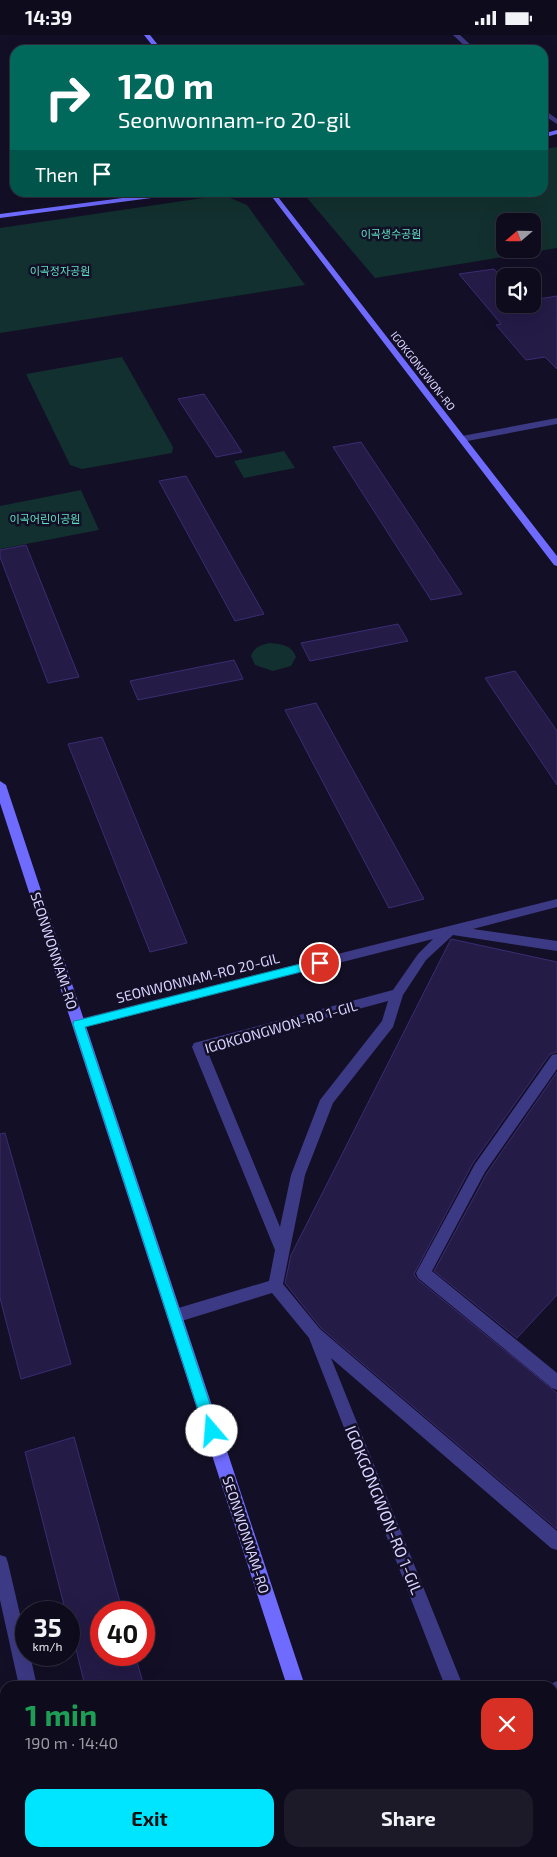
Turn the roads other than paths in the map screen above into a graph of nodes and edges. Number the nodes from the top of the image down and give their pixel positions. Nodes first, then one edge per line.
1 (147, 35) edge
2 (456, 35) edge
3 (155, 45) edge
4 (467, 45) edge
5 (144, 197) edge
6 (275, 197) edge
7 (0, 216) edge
8 (557, 421) edge
9 (462, 439) junction
10 (557, 563) edge
11 (0, 785) edge
12 (557, 903) edge
13 (450, 930) junction
14 (557, 946) edge
15 (397, 994) junction
16 (79, 1024) junction
17 (557, 1059) edge
18 (282, 1249) junction
19 (275, 1287) junction
20 (174, 1316) junction
21 (315, 1335) junction
22 (557, 1383) edge
23 (557, 1542) edge
24 (0, 1563) edge
25 (27, 1681) edge
26 (294, 1681) edge
27 (452, 1681) edge

1 - 3 main road
2 - 4 street
5 - 7 main road
6 - 9 main road, IGOKGONGWON-RO
8 - 9 street
9 - 10 main road, IGOKGONGWON-RO
11 - 16 main road, SEONWONNAM-RO
12 - 13 street, SEONWONNAM-RO 20-GIL
13 - 14 street
13 - 15 street
13 - 16 street, SEONWONNAM-RO 20-GIL
15 - 18 street
15 - 18 street, IGOKGONGWON-RO 1-GIL
16 - 20 main road, SEONWONNAM-RO
17 - 22 street
18 - 19 street
19 - 20 street
19 - 21 street, IGOKGONGWON-RO 1-GIL
20 - 26 main road, SEONWONNAM-RO
21 - 23 street, IGOKGONGWON-RO 1-GIL
21 - 27 street, IGOKGONGWON-RO 1-GIL
24 - 25 street

